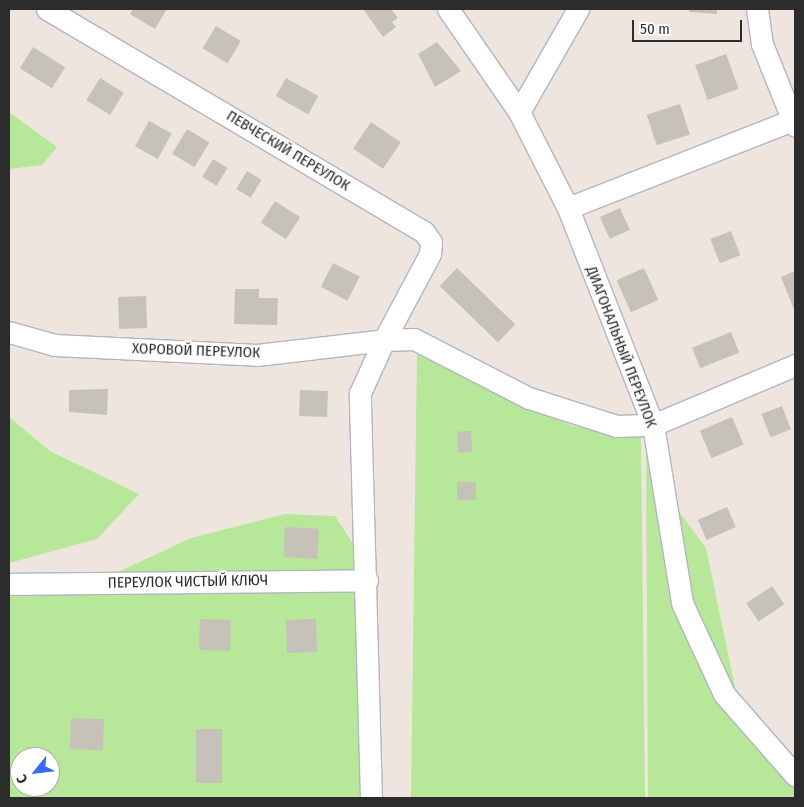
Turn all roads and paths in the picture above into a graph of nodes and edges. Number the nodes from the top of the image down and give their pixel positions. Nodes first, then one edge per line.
1 (48, 9) edge
2 (448, 9) edge
3 (578, 9) edge
4 (757, 9) edge
5 (520, 112) junction
6 (794, 122) edge
7 (568, 208) junction
8 (9, 332) edge
9 (384, 340) junction
10 (795, 365) edge
11 (653, 425) junction
12 (367, 580) junction
13 (9, 584) edge
14 (795, 775) edge
15 (371, 798) edge

1 - 9 street, ПЕВЧЕСКИЙ ПЕРЕУЛОК
2 - 5 street, ДИАГОНАЛЬНЫЙ ПЕРЕУЛОК
3 - 5 street
4 - 6 street
5 - 7 street, ДИАГОНАЛЬНЫЙ ПЕРЕУЛОК
6 - 7 street
7 - 11 street, ДИАГОНАЛЬНЫЙ ПЕРЕУЛОК
8 - 9 street, ХОРОВОЙ ПЕРЕУЛОК
9 - 11 street, ХОРОВОЙ ПЕРЕУЛОК
9 - 12 street, ПЕВЧЕСКИЙ ПЕРЕУЛОК
10 - 11 street
11 - 14 street, ДИАГОНАЛЬНЫЙ ПЕРЕУЛОК
12 - 13 street, ПЕРЕУЛОК ЧИСТЫЙ КЛЮЧ
12 - 15 street, ПЕВЧЕСКИЙ ПЕРЕУЛОК

